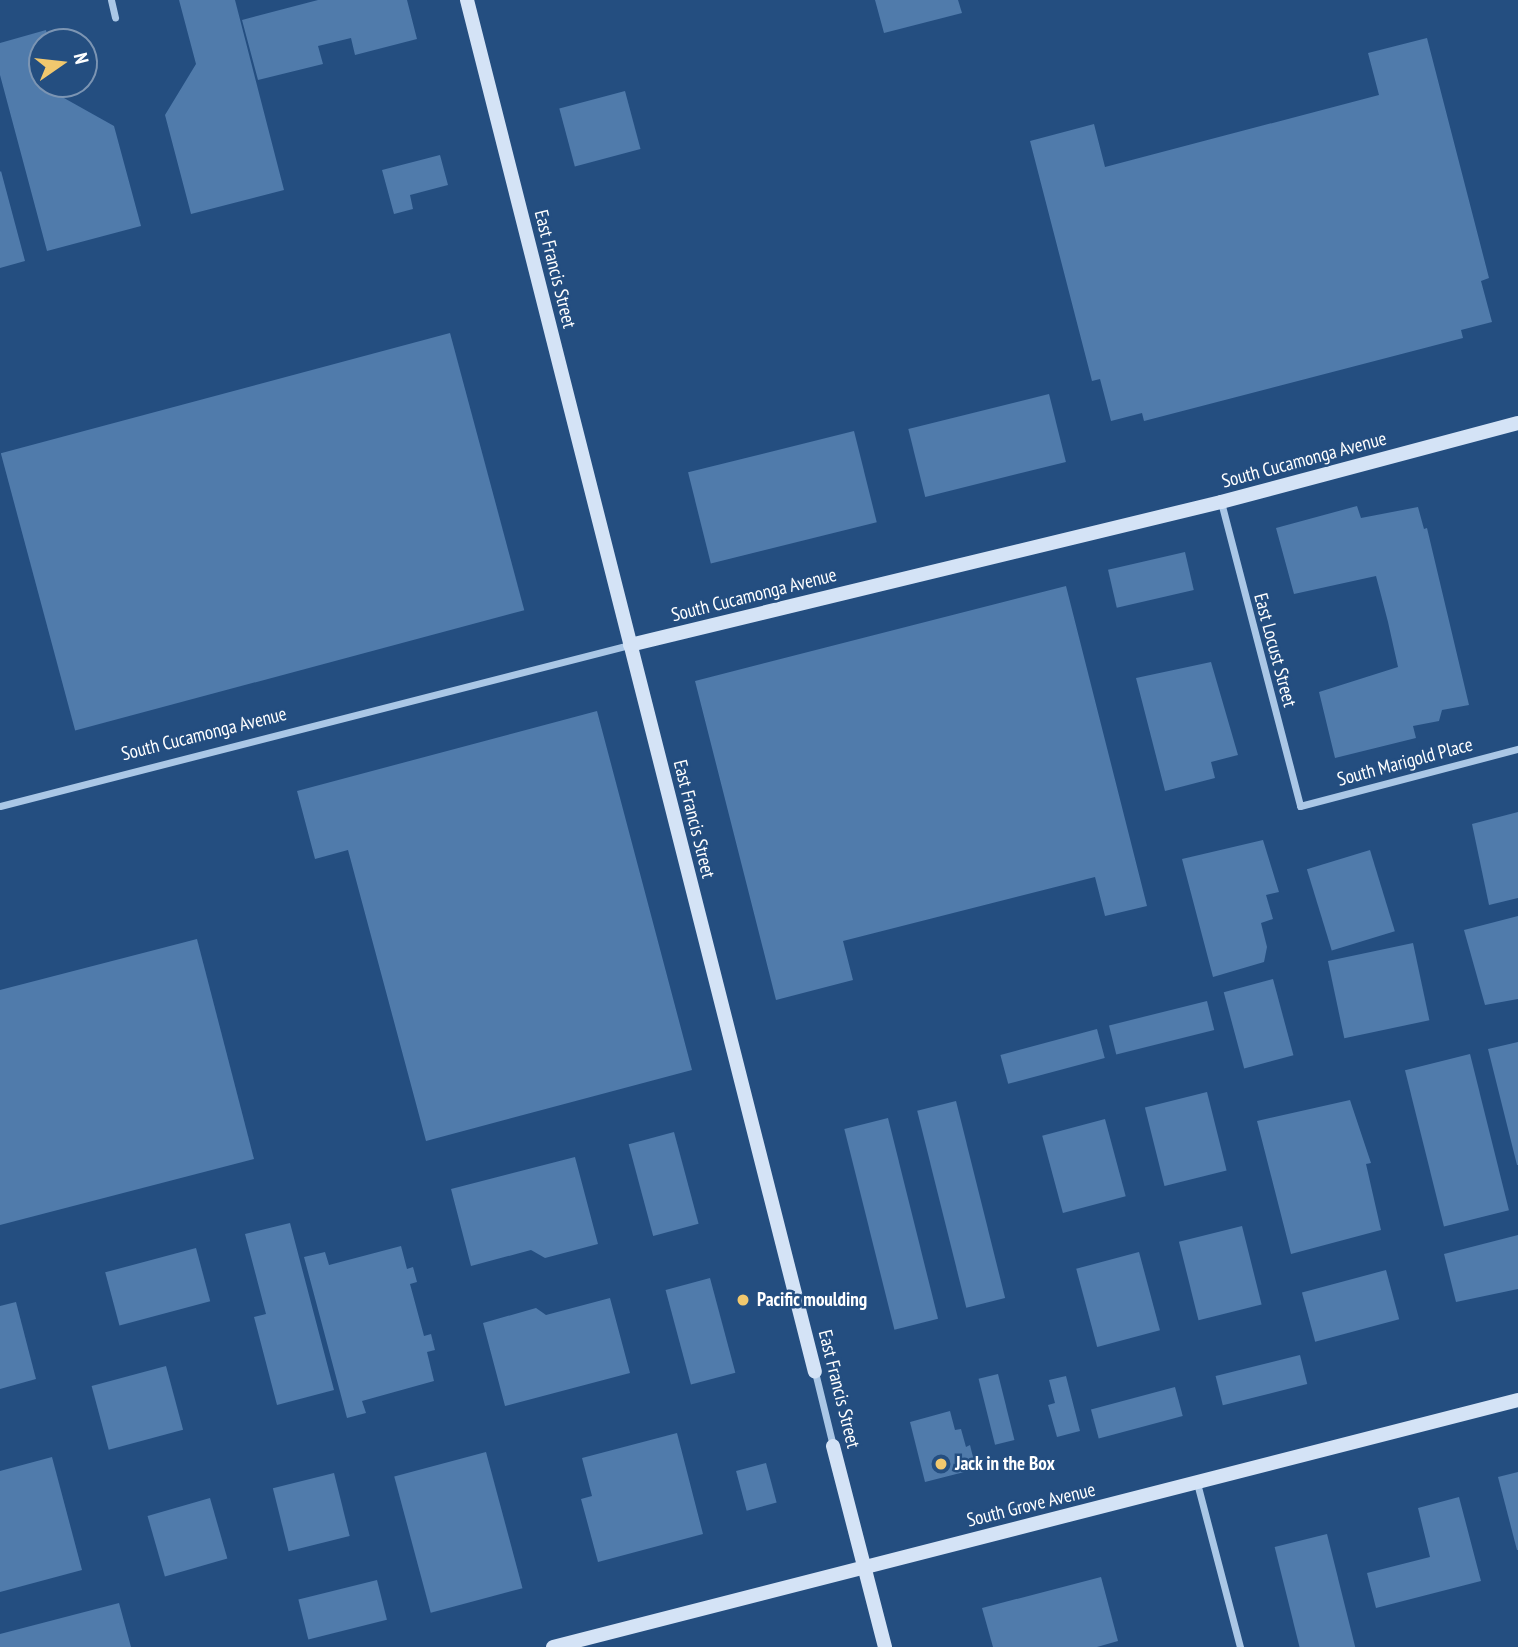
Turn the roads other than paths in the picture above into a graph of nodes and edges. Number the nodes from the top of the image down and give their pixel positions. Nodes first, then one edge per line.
1 (111, 0) edge
2 (467, 0) edge
3 (115, 18) dead end
4 (1518, 423) edge
5 (1220, 502) junction
6 (630, 645) junction
7 (1518, 749) edge
8 (0, 806) edge
9 (1300, 806) joint
10 (815, 1372) joint
11 (1518, 1400) edge
12 (833, 1446) joint
13 (1197, 1483) junction
14 (864, 1566) junction
15 (553, 1647) edge
16 (885, 1647) edge
17 (1240, 1647) edge

1 - 3 street
2 - 6 street, East Francis Street
4 - 5 street, South Cucamonga Avenue
5 - 6 street, South Cucamonga Avenue
5 - 9 street, East Locust Street
6 - 8 street, South Cucamonga Avenue
6 - 10 street, East Francis Street
7 - 9 street, South Marigold Place
10 - 12 street, East Francis Street
11 - 13 street, South Grove Avenue
12 - 14 street, East Francis Street
13 - 14 street, South Grove Avenue
13 - 17 street
14 - 15 street, South Grove Avenue
14 - 16 street, East Francis Street

